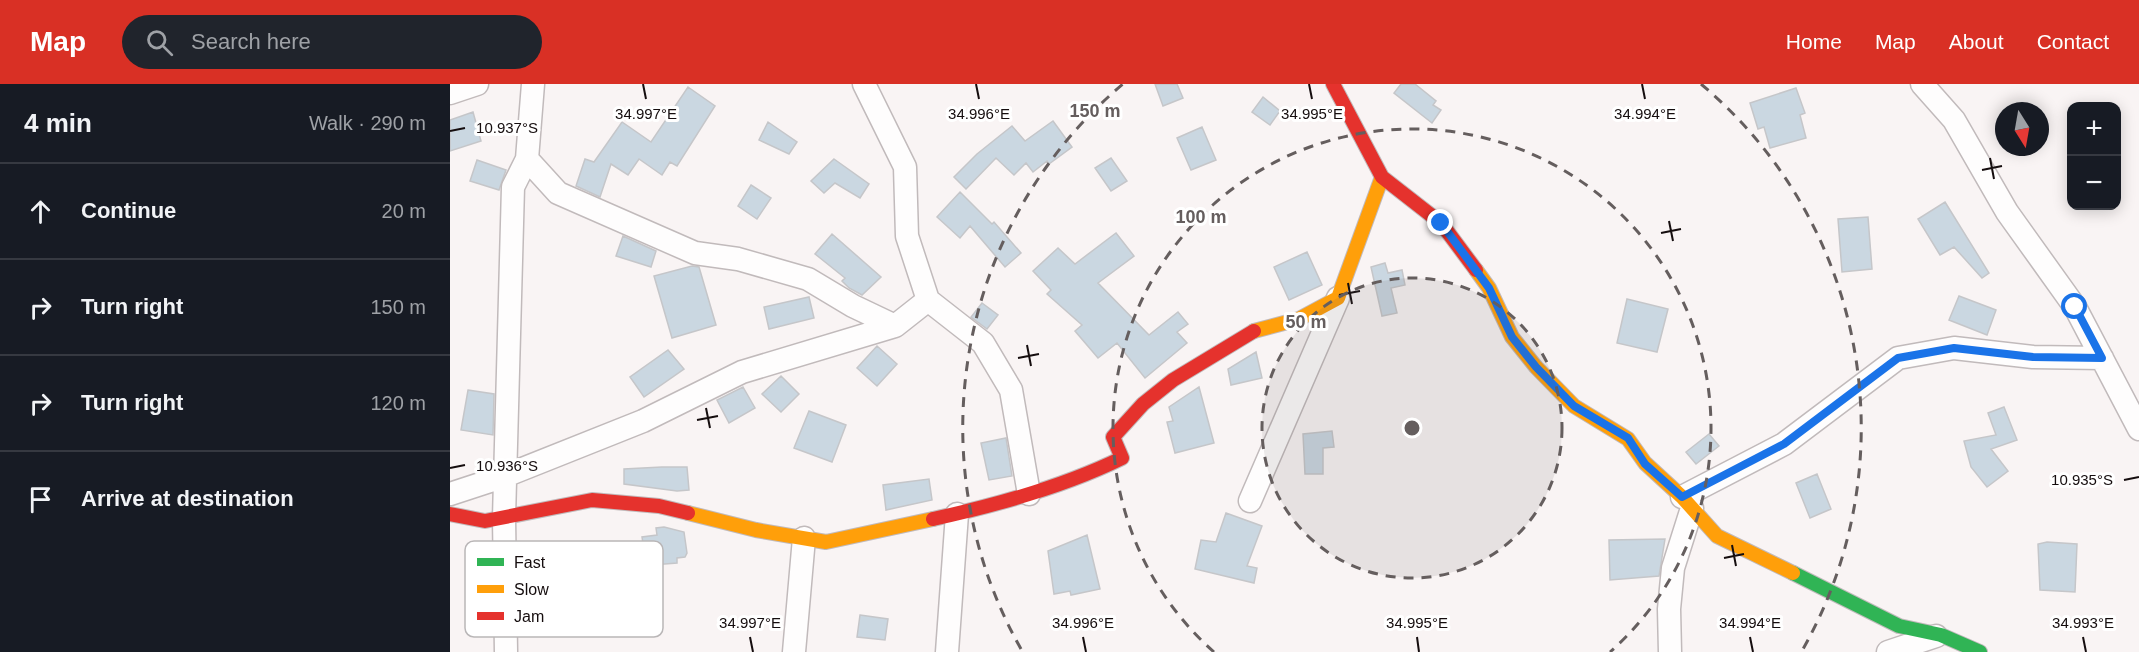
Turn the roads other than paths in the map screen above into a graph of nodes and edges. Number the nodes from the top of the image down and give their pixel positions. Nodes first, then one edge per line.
1 (477, 84) edge
2 (533, 84) edge
3 (864, 84) edge
4 (1333, 84) edge
5 (1922, 84) edge
6 (450, 93) edge
7 (527, 159) junction
8 (1382, 177) junction
9 (1338, 298) junction
10 (928, 300) junction
11 (895, 326) junction
12 (2102, 358) junction
13 (2139, 429) edge
14 (505, 476) junction
15 (450, 494) edge
16 (1029, 494) junction
17 (1250, 501) dead end
18 (1687, 503) junction
19 (450, 514) edge
20 (957, 514) junction
21 (504, 518) junction
22 (804, 538) junction
23 (504, 541) edge
24 (1941, 635) junction
25 (506, 637) edge
26 (506, 652) edge
27 (794, 652) edge
28 (947, 652) edge
29 (1670, 652) edge
30 (1888, 652) edge
31 (1980, 652) edge

1 - 6 street
2 - 7 street
3 - 10 street
4 - 8 street
5 - 12 street
7 - 11 street
7 - 14 street
8 - 9 street
8 - 18 street
9 - 16 street
9 - 17 street
10 - 11 street
10 - 16 street
11 - 14 street
12 - 13 street
12 - 18 street
14 - 15 street
14 - 21 street
16 - 20 street
18 - 24 street
18 - 29 street
19 - 21 street
20 - 22 street
20 - 28 street
21 - 22 street
21 - 23 street
22 - 27 street
24 - 30 street
24 - 31 street
25 - 26 street

